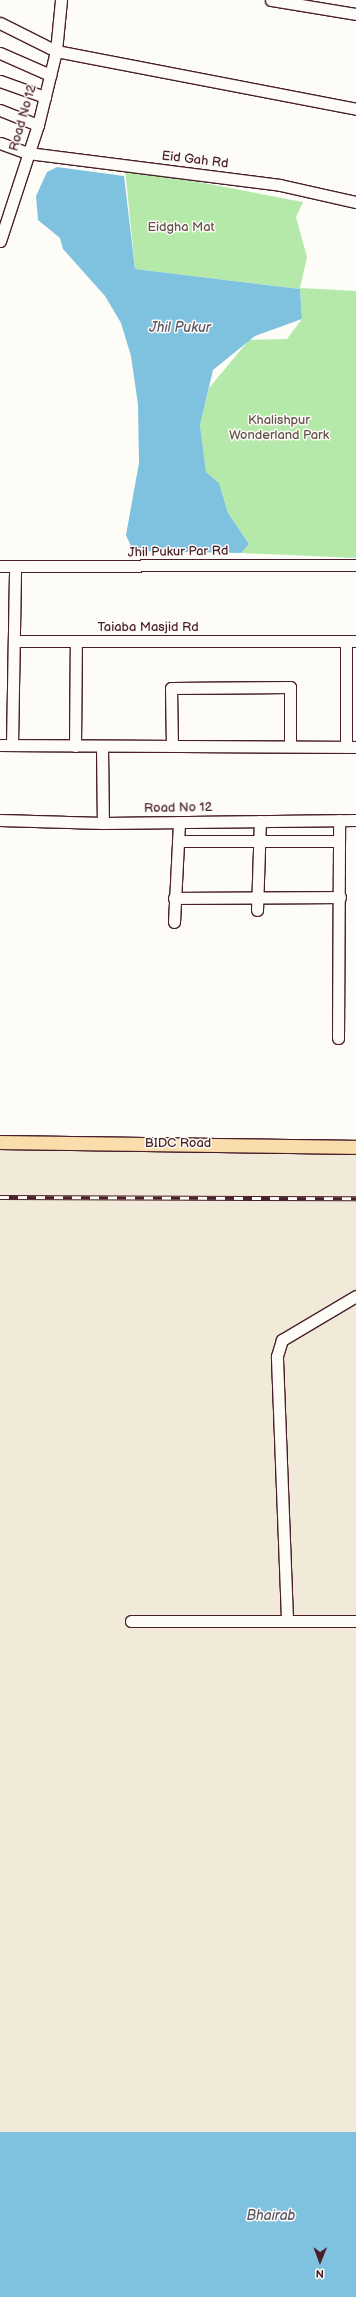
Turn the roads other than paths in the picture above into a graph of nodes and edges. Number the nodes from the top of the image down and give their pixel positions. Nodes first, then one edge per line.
1 (61, 0) edge
2 (271, 0) edge
3 (355, 12) edge
4 (0, 23) edge
5 (56, 50) junction
6 (0, 54) edge
7 (50, 75) junction
8 (0, 81) edge
9 (45, 97) junction
10 (356, 109) edge
11 (0, 110) edge
12 (38, 125) junction
13 (0, 143) edge
14 (28, 153) junction
15 (356, 202) edge
16 (0, 241) edge
17 (356, 564) edge
18 (0, 566) edge
19 (15, 568) junction
20 (14, 641) junction
21 (76, 641) junction
22 (351, 641) edge
23 (0, 745) edge
24 (12, 745) junction
25 (75, 746) junction
26 (102, 746) junction
27 (172, 746) junction
28 (290, 746) junction
29 (351, 747) edge
30 (0, 820) edge
31 (339, 820) junction
32 (356, 820) edge
33 (260, 821) junction
34 (179, 822) junction
35 (103, 823) junction
36 (178, 841) junction
37 (260, 841) junction
38 (339, 841) junction
39 (340, 897) junction
40 (174, 898) junction
41 (258, 904) junction
42 (174, 922) dead end
43 (338, 1038) dead end
44 (0, 1142) edge
45 (356, 1146) edge
46 (356, 1296) edge
47 (287, 1619) junction
48 (356, 1621) edge
49 (131, 1622) dead end

1 - 5 street, Road No 12
2 - 3 street
4 - 5 street
5 - 7 street, Road No 12
5 - 10 street
6 - 7 street
7 - 9 street, Road No 12
8 - 9 street
9 - 12 street, Road No 12
11 - 12 street
12 - 14 street, Road No 12
13 - 14 street, Eid Gah Rd
14 - 15 street, Eid Gah Rd
14 - 16 street, Road No 12
17 - 19 street, Jhil Pukur Par Rd
18 - 19 street, Jhil Pukur Par Rd
19 - 20 street
20 - 21 street, Taiaba Masjid Rd
20 - 24 street
21 - 22 street, Taiaba Masjid Rd
21 - 25 street
22 - 29 street
23 - 24 street
24 - 25 street
25 - 26 street
26 - 27 street
26 - 35 street
27 - 28 street
27 - 28 street
28 - 29 street
30 - 35 street, Road No 12
31 - 32 street, Road No 12
31 - 33 street, Road No 12
31 - 38 street
33 - 34 street, Road No 12
33 - 37 street
34 - 35 street, Road No 12
34 - 36 street
36 - 37 street
36 - 40 street
37 - 38 street
37 - 41 street
38 - 39 street
39 - 41 street
39 - 43 street
40 - 41 street
40 - 42 street
44 - 45 main road, BIDC Road
46 - 47 street
47 - 48 street
47 - 49 street

